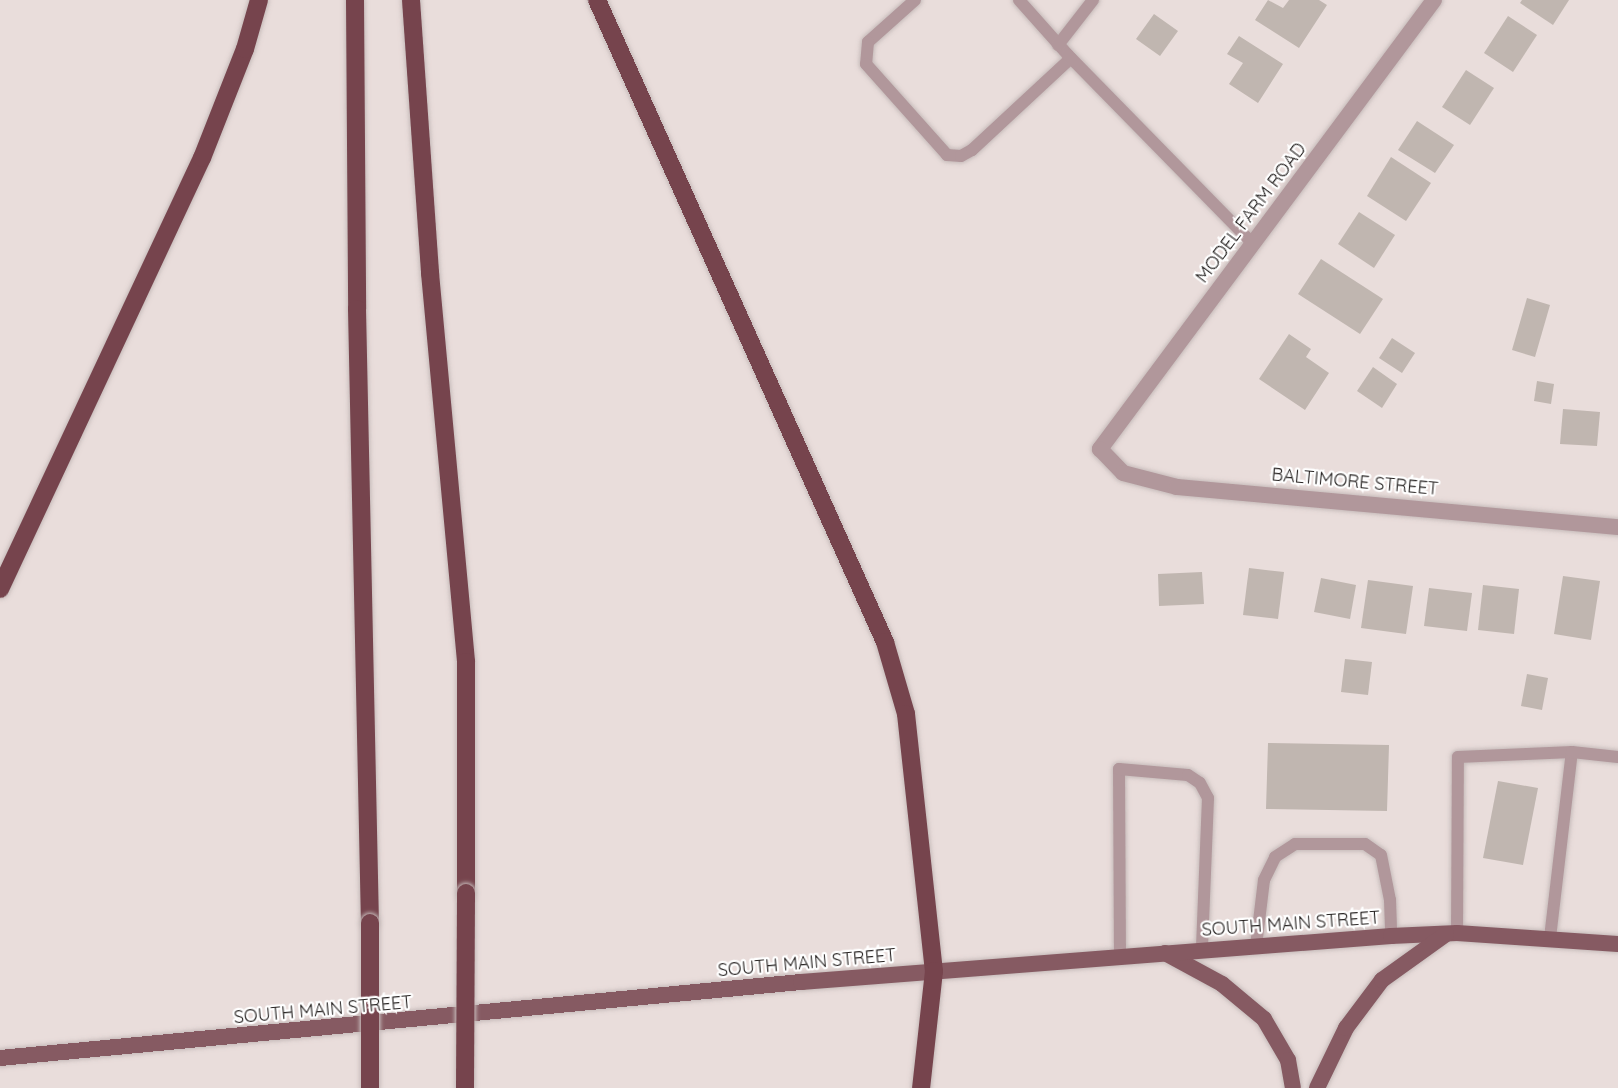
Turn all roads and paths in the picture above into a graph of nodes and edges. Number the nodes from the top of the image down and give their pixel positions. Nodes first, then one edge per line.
1 (259, 0) edge
2 (355, 0) edge
3 (411, 0) edge
4 (597, 0) edge
5 (915, 0) edge
6 (1019, 0) edge
7 (1093, 0) edge
8 (1434, 0) edge
9 (1058, 45) junction
10 (1071, 58) junction
11 (1253, 244) junction
12 (1100, 449) joint
13 (1618, 527) edge
14 (0, 589) edge
15 (1572, 752) junction
16 (1618, 757) edge
17 (1452, 934) junction
18 (1390, 936) junction
19 (1550, 938) junction
20 (1618, 944) edge
21 (1256, 946) junction
22 (1202, 950) junction
23 (1164, 952) junction
24 (1120, 959) junction
25 (934, 971) junction
26 (0, 1058) edge
27 (370, 1088) edge
28 (465, 1088) edge
29 (921, 1088) edge
30 (1293, 1088) edge
31 (1317, 1088) edge

1 - 14 highway
2 - 27 highway, bridge
3 - 28 highway, bridge
4 - 25 highway
5 - 10 lane
6 - 9 lane
7 - 9 lane
8 - 11 street, MODEL FARM ROAD
9 - 10 lane
10 - 11 lane
11 - 12 street, MODEL FARM ROAD
12 - 13 street, BALTIMORE STREET
15 - 16 lane
15 - 17 lane
15 - 19 lane
17 - 18 main road, SOUTH MAIN STREET
17 - 19 main road, SOUTH MAIN STREET
17 - 31 main road
18 - 21 main road, SOUTH MAIN STREET
18 - 21 lane
19 - 20 main road, SOUTH MAIN STREET
21 - 22 main road, SOUTH MAIN STREET
22 - 23 main road, SOUTH MAIN STREET
22 - 24 lane
23 - 24 main road, SOUTH MAIN STREET
23 - 30 main road
24 - 25 main road, SOUTH MAIN STREET
25 - 26 main road, SOUTH MAIN STREET
25 - 29 highway

